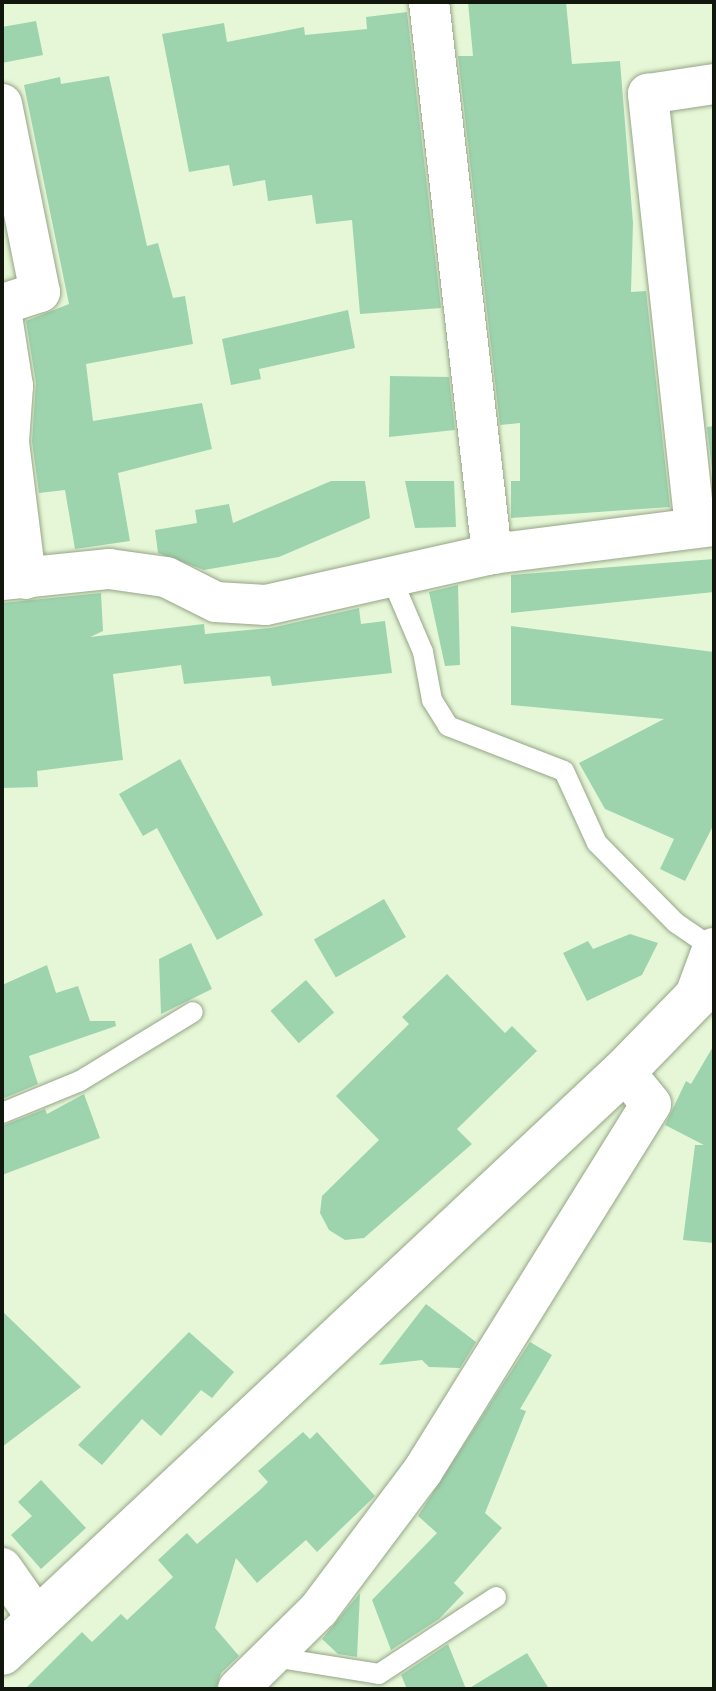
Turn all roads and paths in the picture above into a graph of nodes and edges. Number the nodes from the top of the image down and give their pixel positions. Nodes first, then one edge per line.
1 (429, 2) edge
2 (714, 84) edge
3 (2, 104) edge
4 (2, 304) edge
5 (2, 316) edge
6 (8, 387) edge
7 (704, 527) edge
8 (492, 554) junction
9 (391, 577) junction
10 (14, 579) edge
11 (714, 949) edge
12 (706, 999) edge
13 (193, 1012) dead end
14 (624, 1071) junction
15 (2, 1113) edge
16 (2, 1568) edge
17 (496, 1597) dead end
18 (37, 1618) junction
19 (2, 1653) edge
20 (273, 1657) junction
21 (238, 1689) edge

1 - 8 street
2 - 7 street
3 - 4 street
5 - 6 street
6 - 10 street
7 - 8 street
8 - 9 street
9 - 10 street
9 - 11 lane
11 - 12 street
12 - 14 street
13 - 15 lane
14 - 18 street
14 - 20 street
16 - 18 street
17 - 20 lane
18 - 19 street
20 - 21 street

